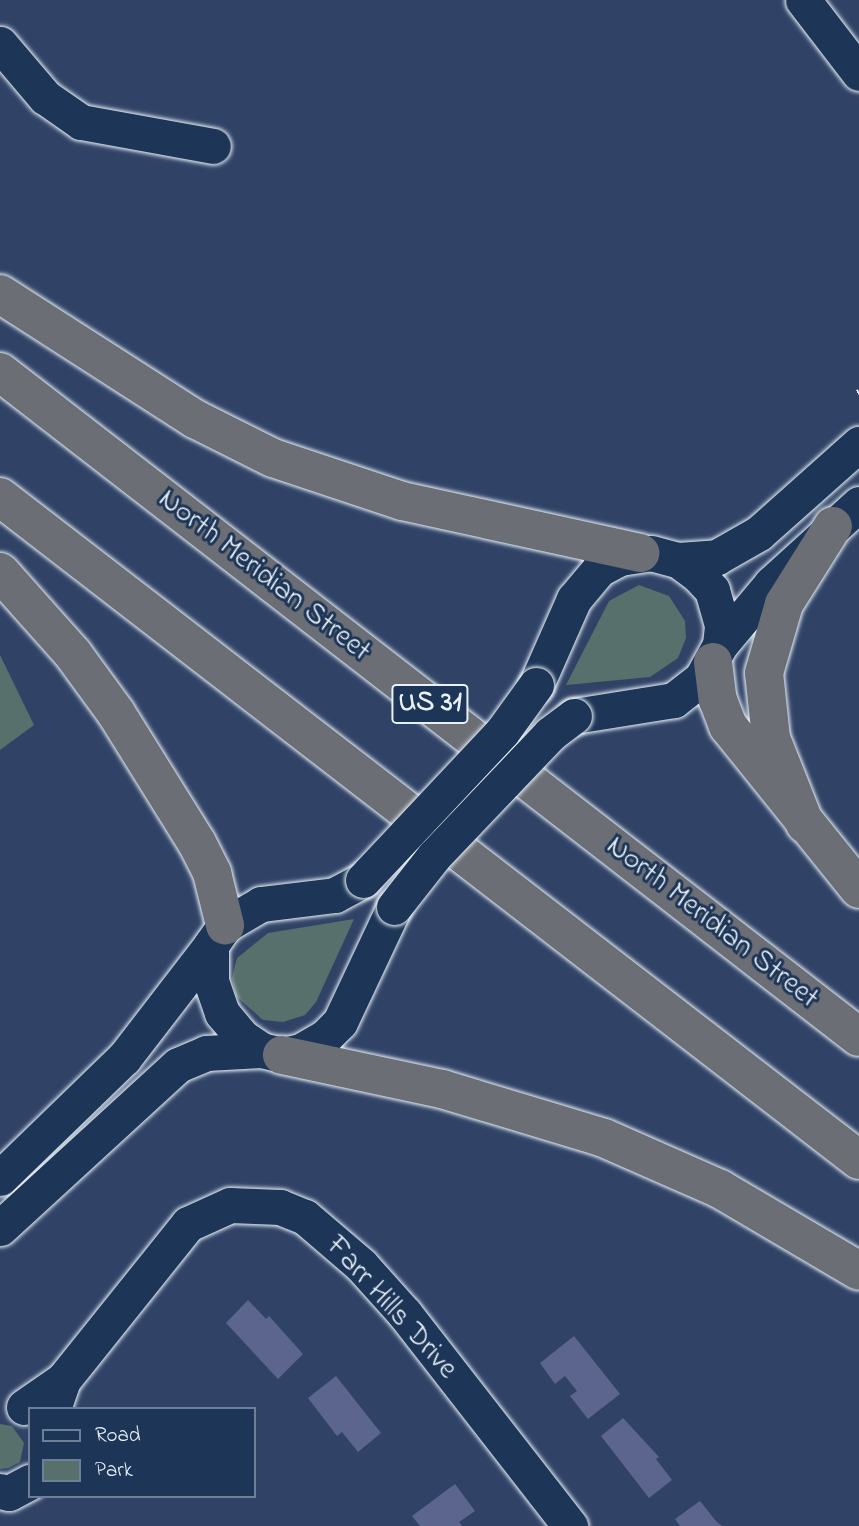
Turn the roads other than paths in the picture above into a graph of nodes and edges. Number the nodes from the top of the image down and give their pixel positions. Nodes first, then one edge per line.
1 (803, 0) edge
2 (0, 44) edge
3 (859, 73) edge
4 (213, 146) dead end
5 (0, 294) edge
6 (0, 372) edge
7 (859, 444) edge
8 (0, 497) edge
9 (846, 515) edge
10 (640, 553) junction
11 (678, 559) junction
12 (0, 572) edge
13 (717, 653) junction
14 (805, 824) junction
15 (859, 889) edge
16 (218, 935) junction
17 (859, 1037) edge
18 (271, 1053) junction
19 (859, 1160) edge
20 (0, 1178) edge
21 (0, 1228) edge
22 (859, 1271) edge
23 (34, 1401) edge
24 (28, 1483) edge
25 (0, 1491) edge
26 (570, 1526) edge

1 - 3 street
2 - 4 street
5 - 10 highway
6 - 17 highway, North Meridian Street / US 31
7 - 11 street
8 - 19 highway
9 - 13 street
9 - 14 highway
10 - 11 street
10 - 16 street, bridge
11 - 13 street
12 - 16 highway
13 - 14 highway
13 - 18 street, bridge
14 - 15 highway
16 - 18 street
16 - 20 street
18 - 21 street
18 - 22 highway
23 - 26 street, Farr Hills Drive
24 - 25 street

